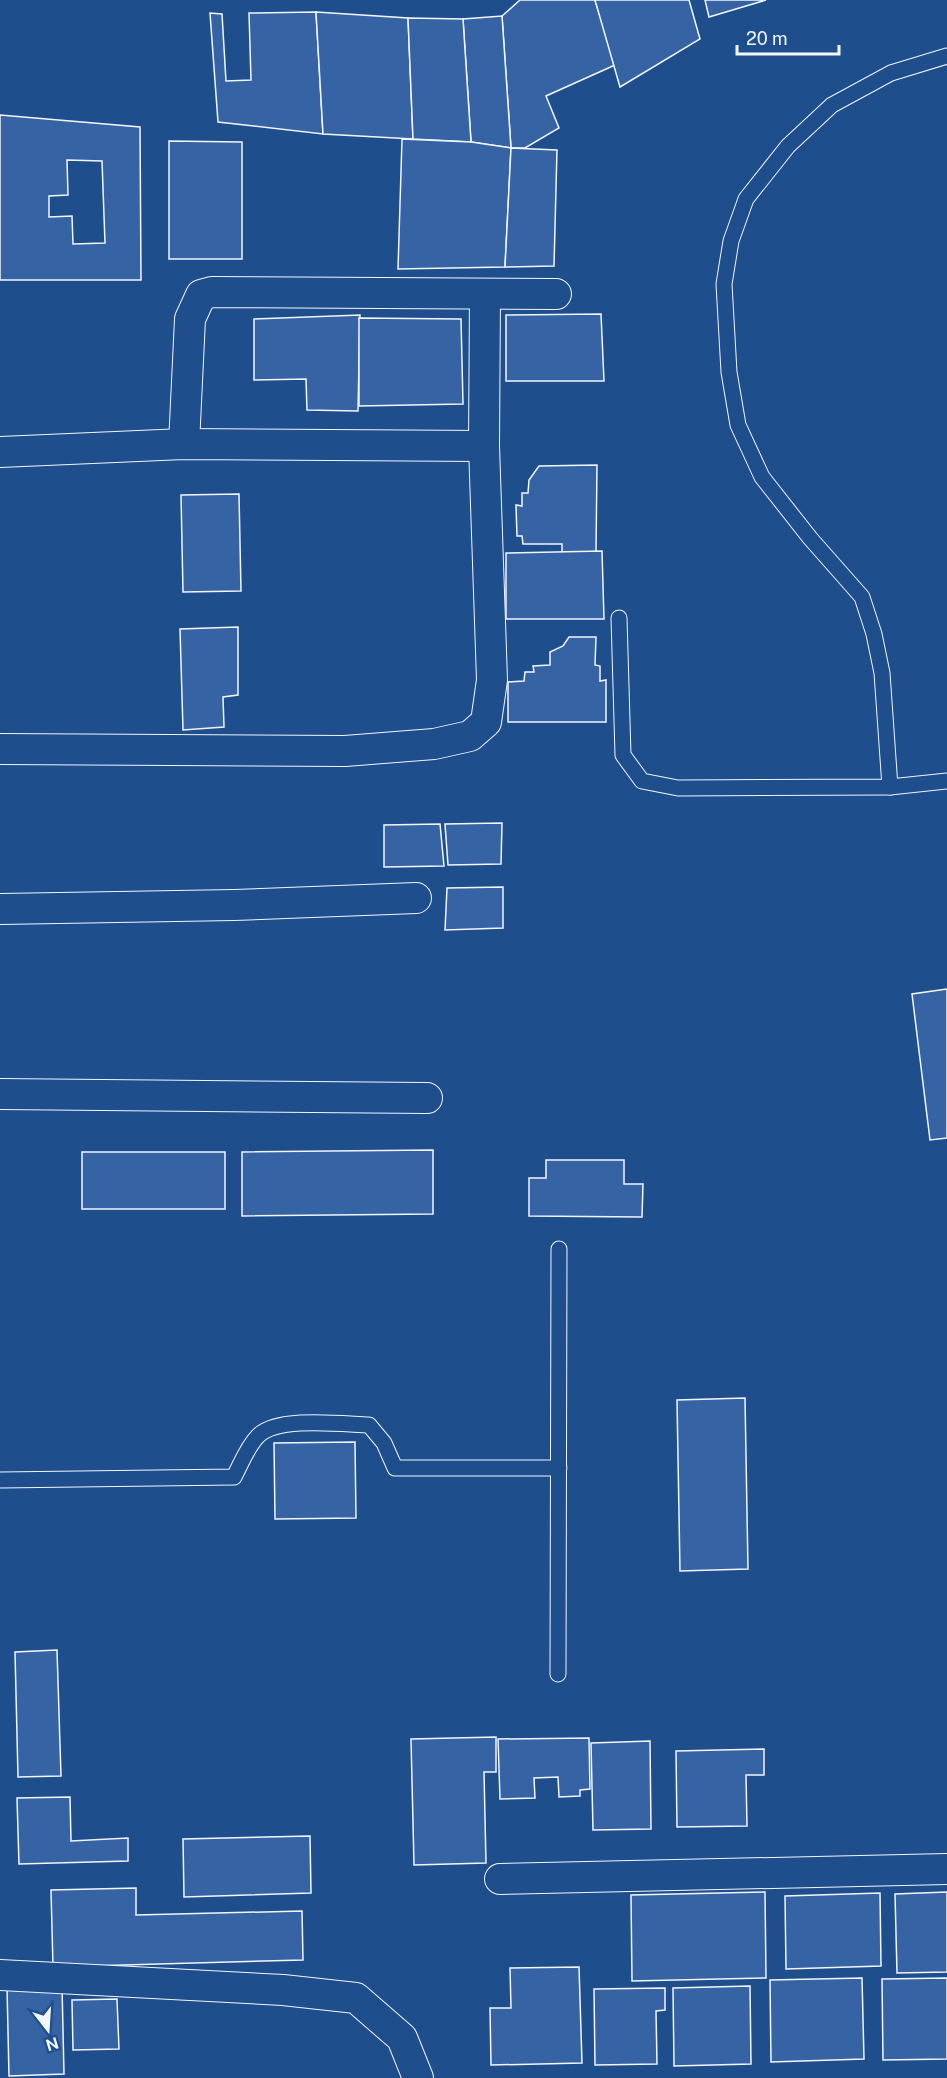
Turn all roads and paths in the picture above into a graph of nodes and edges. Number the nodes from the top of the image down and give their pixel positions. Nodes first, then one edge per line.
1 (947, 56) edge
2 (485, 294) junction
3 (556, 294) dead end
4 (184, 444) junction
5 (484, 446) junction
6 (0, 452) edge
7 (619, 618) dead end
8 (0, 749) edge
9 (947, 781) edge
10 (890, 787) junction
11 (416, 898) dead end
12 (0, 909) edge
13 (0, 1094) edge
14 (427, 1098) dead end
15 (559, 1249) dead end
16 (559, 1468) junction
17 (0, 1480) edge
18 (558, 1674) dead end
19 (947, 1869) edge
20 (500, 1879) dead end
21 (0, 1975) edge
22 (418, 2078) edge

1 - 10 lane
2 - 3 street
2 - 4 street
2 - 5 street
4 - 5 street
4 - 6 street
5 - 8 street
7 - 10 lane
9 - 10 lane
11 - 12 street
13 - 14 street
15 - 16 lane
16 - 17 lane
16 - 18 lane
19 - 20 street
21 - 22 street

